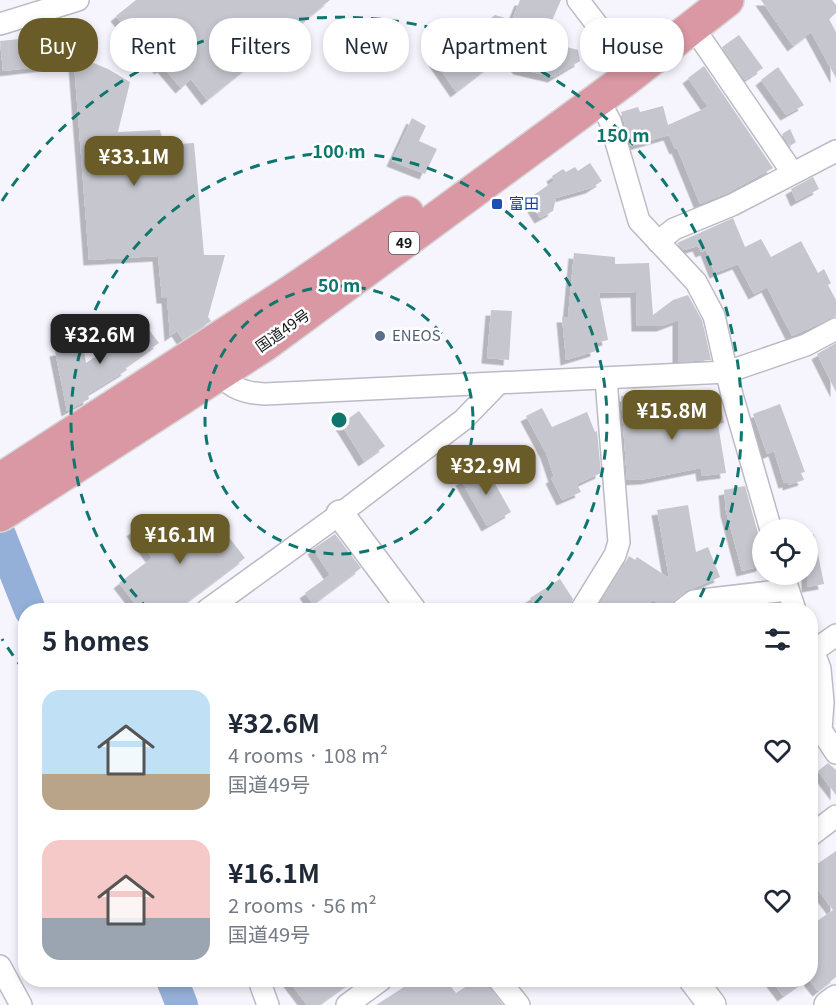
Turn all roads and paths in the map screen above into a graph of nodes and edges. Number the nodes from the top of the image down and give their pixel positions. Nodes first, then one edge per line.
1 (78, 0) edge
2 (578, 0) edge
3 (727, 0) edge
4 (692, 14) edge
5 (592, 18) edge
6 (0, 24) edge
7 (599, 72) edge
8 (598, 99) junction
9 (836, 151) edge
10 (792, 172) junction
11 (658, 242) junction
12 (836, 329) edge
13 (210, 362) junction
14 (727, 372) junction
15 (606, 379) junction
16 (497, 385) junction
17 (0, 480) edge
18 (340, 514) junction
19 (0, 515) edge
20 (768, 519) edge
21 (771, 585) edge
22 (786, 585) edge
23 (221, 603) edge
24 (407, 603) edge
25 (585, 603) edge
26 (691, 603) edge
27 (792, 603) edge
28 (836, 635) edge
29 (818, 643) edge
30 (818, 677) edge
31 (836, 753) edge
32 (836, 816) edge
33 (818, 830) edge
34 (0, 966) edge
35 (262, 987) edge
36 (371, 987) edge
37 (506, 987) edge
38 (698, 987) edge
39 (836, 999) edge
40 (21, 1005) edge
41 (268, 1005) edge
42 (346, 1005) edge
43 (519, 1005) edge
44 (712, 1005) edge
45 (828, 1005) edge

1 - 6 street
2 - 5 street
3 - 4 highway, 国道49号 / 49
4 - 8 highway, 国道49号 / 49
4 - 10 street
7 - 13 highway, 国道49号 / 49
8 - 11 street
8 - 13 highway, 国道49号 / 49
9 - 10 street
10 - 11 street
11 - 14 street
12 - 14 street
13 - 16 street
13 - 17 highway, 国道49号 / 49
13 - 19 highway, 国道49号 / 49
14 - 15 street
14 - 20 street
15 - 16 street
15 - 25 street
16 - 18 street
18 - 23 street
18 - 24 street
21 - 26 street
22 - 27 street
28 - 29 street
30 - 31 street
32 - 33 street
34 - 40 street
35 - 41 street
36 - 42 street
37 - 43 street
38 - 44 street
39 - 45 street

